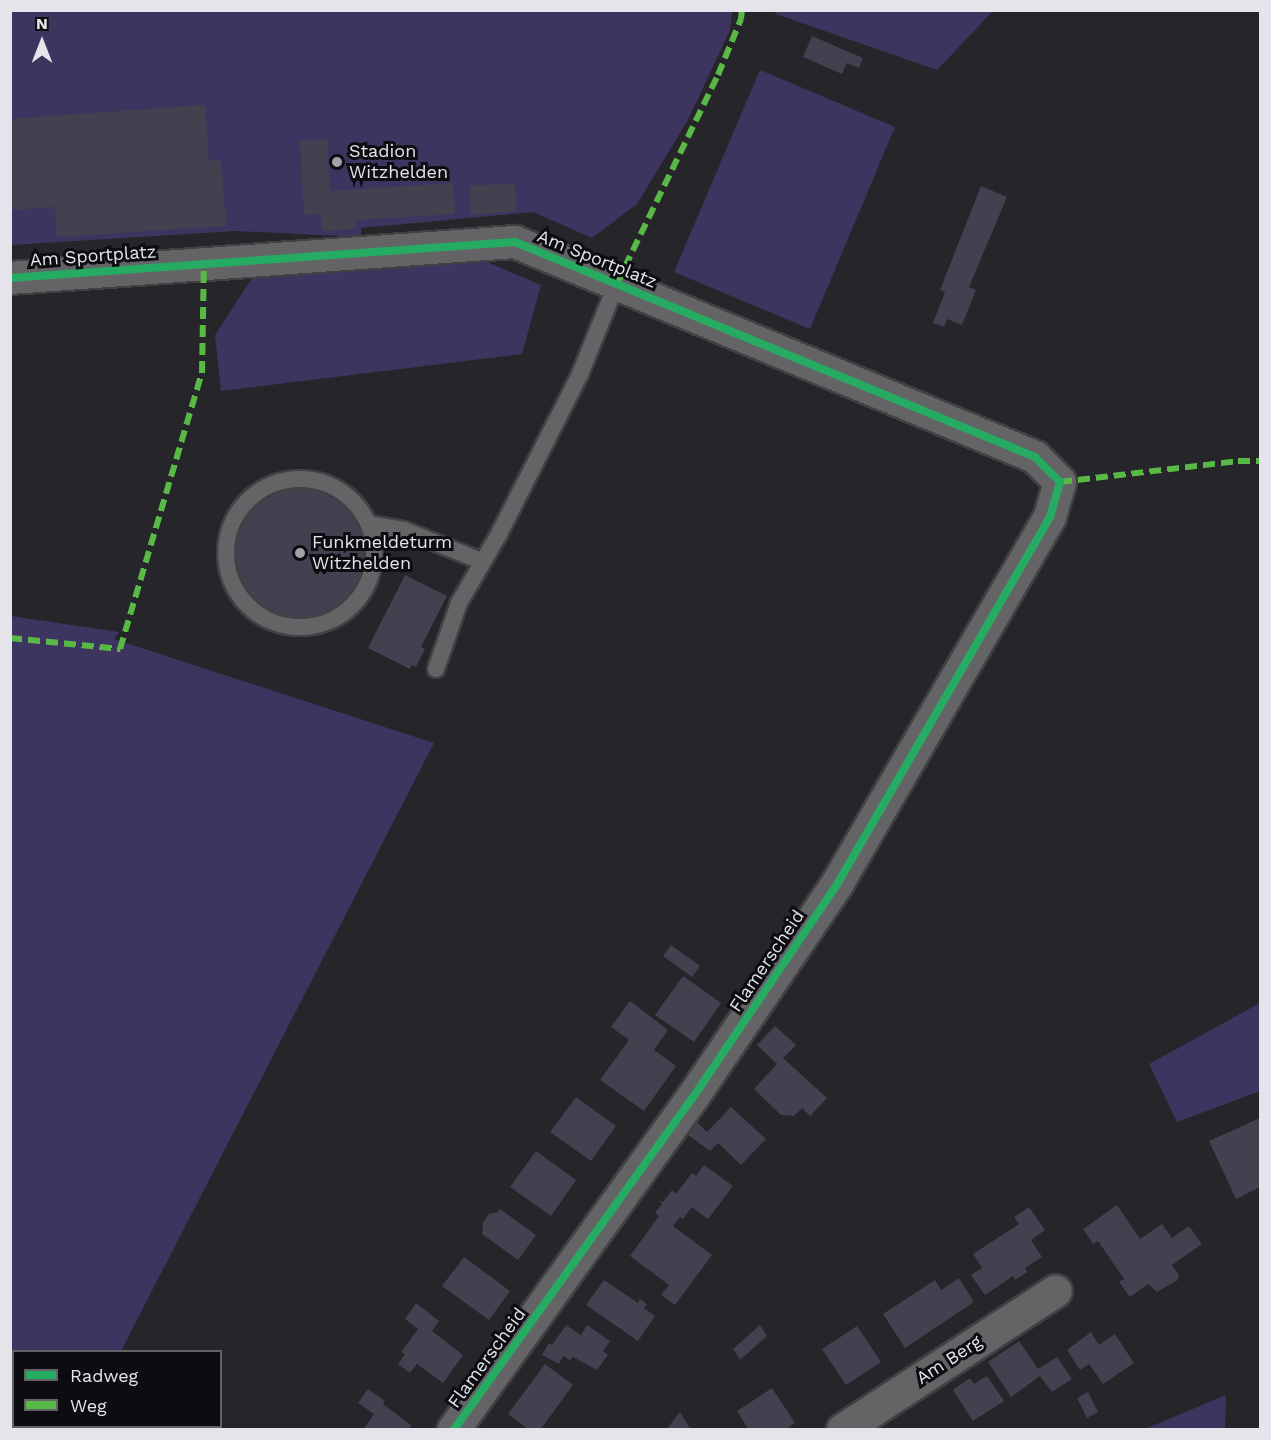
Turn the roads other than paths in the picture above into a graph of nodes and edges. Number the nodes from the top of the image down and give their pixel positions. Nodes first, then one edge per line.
1 (10, 278) edge
2 (617, 283) junction
3 (1060, 482) joint
4 (369, 524) junction
5 (481, 561) junction
6 (436, 669) dead end
7 (1056, 1291) dead end
8 (454, 1430) edge
9 (843, 1430) edge

1 - 2 street, Am Sportplatz
2 - 3 street, Am Sportplatz
2 - 5 lane
3 - 8 street, Flamerscheid
4 - 4 lane
4 - 5 lane
5 - 6 lane
7 - 9 street, Am Berg

